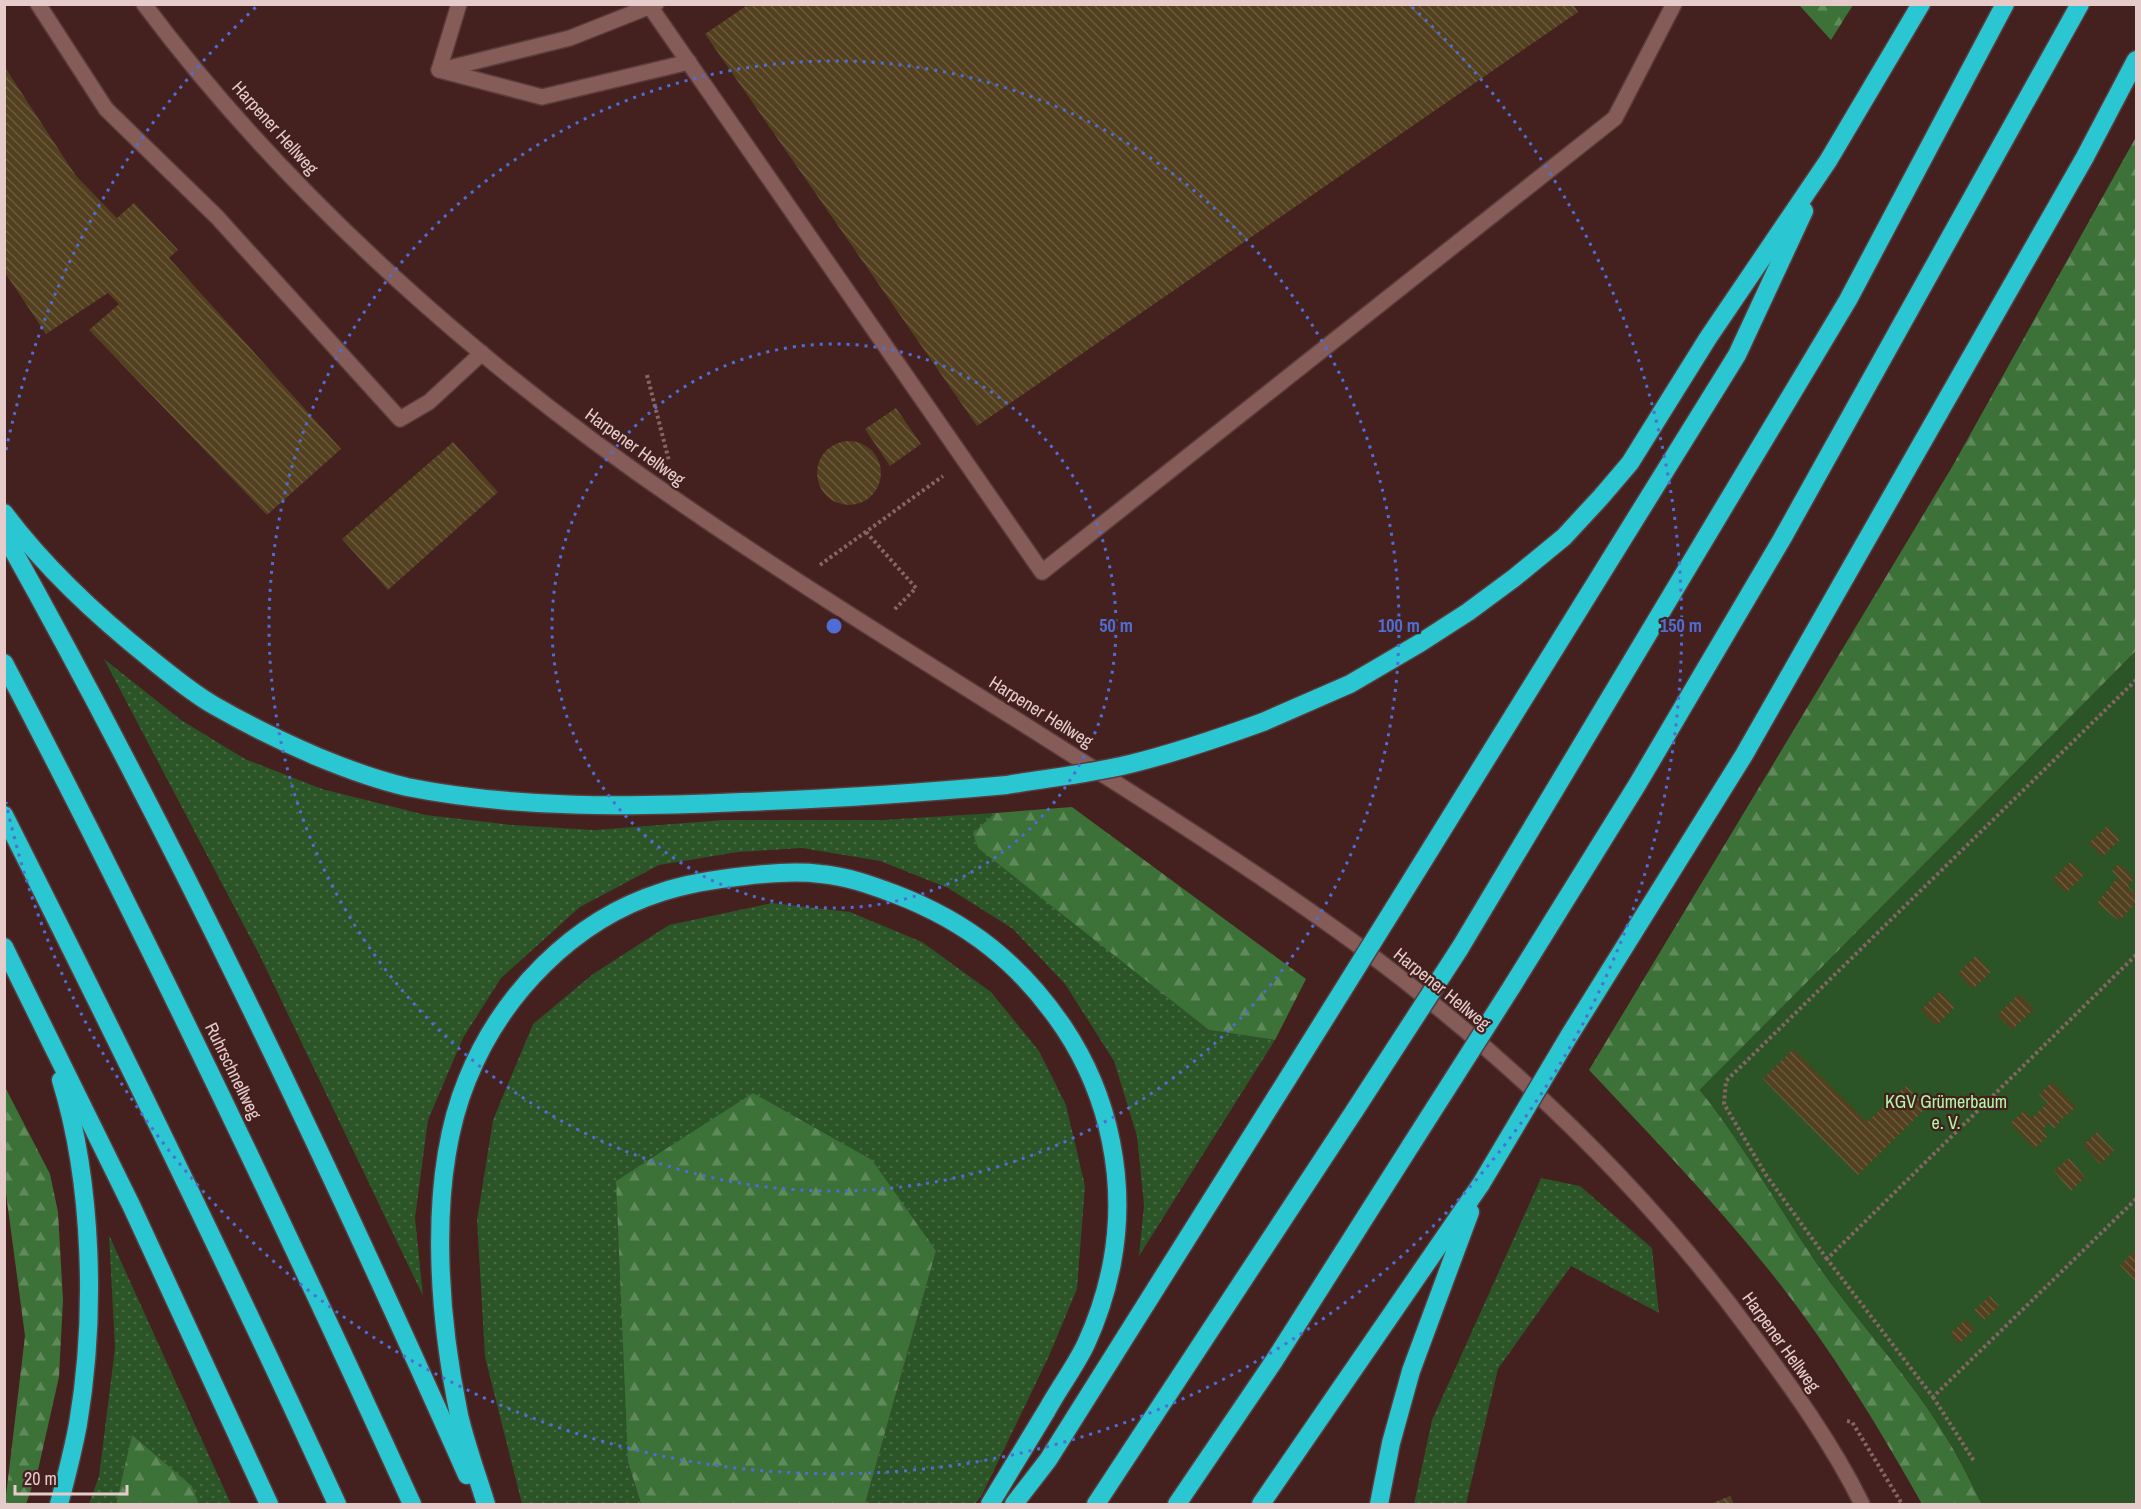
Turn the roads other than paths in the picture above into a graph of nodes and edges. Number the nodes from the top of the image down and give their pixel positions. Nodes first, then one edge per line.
1 (38, 4) edge
2 (144, 4) edge
3 (459, 4) edge
4 (1674, 4) edge
5 (1921, 4) edge
6 (2005, 4) edge
7 (2080, 4) edge
8 (653, 6) edge
9 (2136, 60) edge
10 (689, 62) junction
11 (439, 70) junction
12 (1828, 161) junction
13 (482, 353) junction
14 (4, 513) edge
15 (4, 534) edge
16 (4, 663) edge
17 (4, 815) edge
18 (4, 947) edge
19 (41, 1022) junction
20 (1481, 1184) junction
21 (59, 1504) edge
22 (269, 1504) edge
23 (337, 1504) edge
24 (412, 1504) edge
25 (480, 1504) edge
26 (486, 1504) edge
27 (990, 1504) edge
28 (1014, 1504) edge
29 (1096, 1504) edge
30 (1177, 1504) edge
31 (1262, 1504) edge
32 (1379, 1504) edge
33 (1862, 1504) edge

1 - 13 main road
2 - 13 main road, Harpener Hellweg
3 - 11 main road
4 - 10 main road
5 - 12 highway
6 - 29 highway, bridge
7 - 30 highway, bridge
8 - 10 main road
8 - 11 main road
9 - 20 highway, bridge
10 - 11 main road
12 - 14 highway, bridge
12 - 28 highway, bridge
13 - 33 main road, Harpener Hellweg
15 - 25 highway
16 - 24 highway, Ruhrschnellweg
17 - 23 highway
18 - 19 highway
19 - 21 highway
19 - 22 highway
20 - 31 highway
20 - 32 highway
26 - 27 highway

